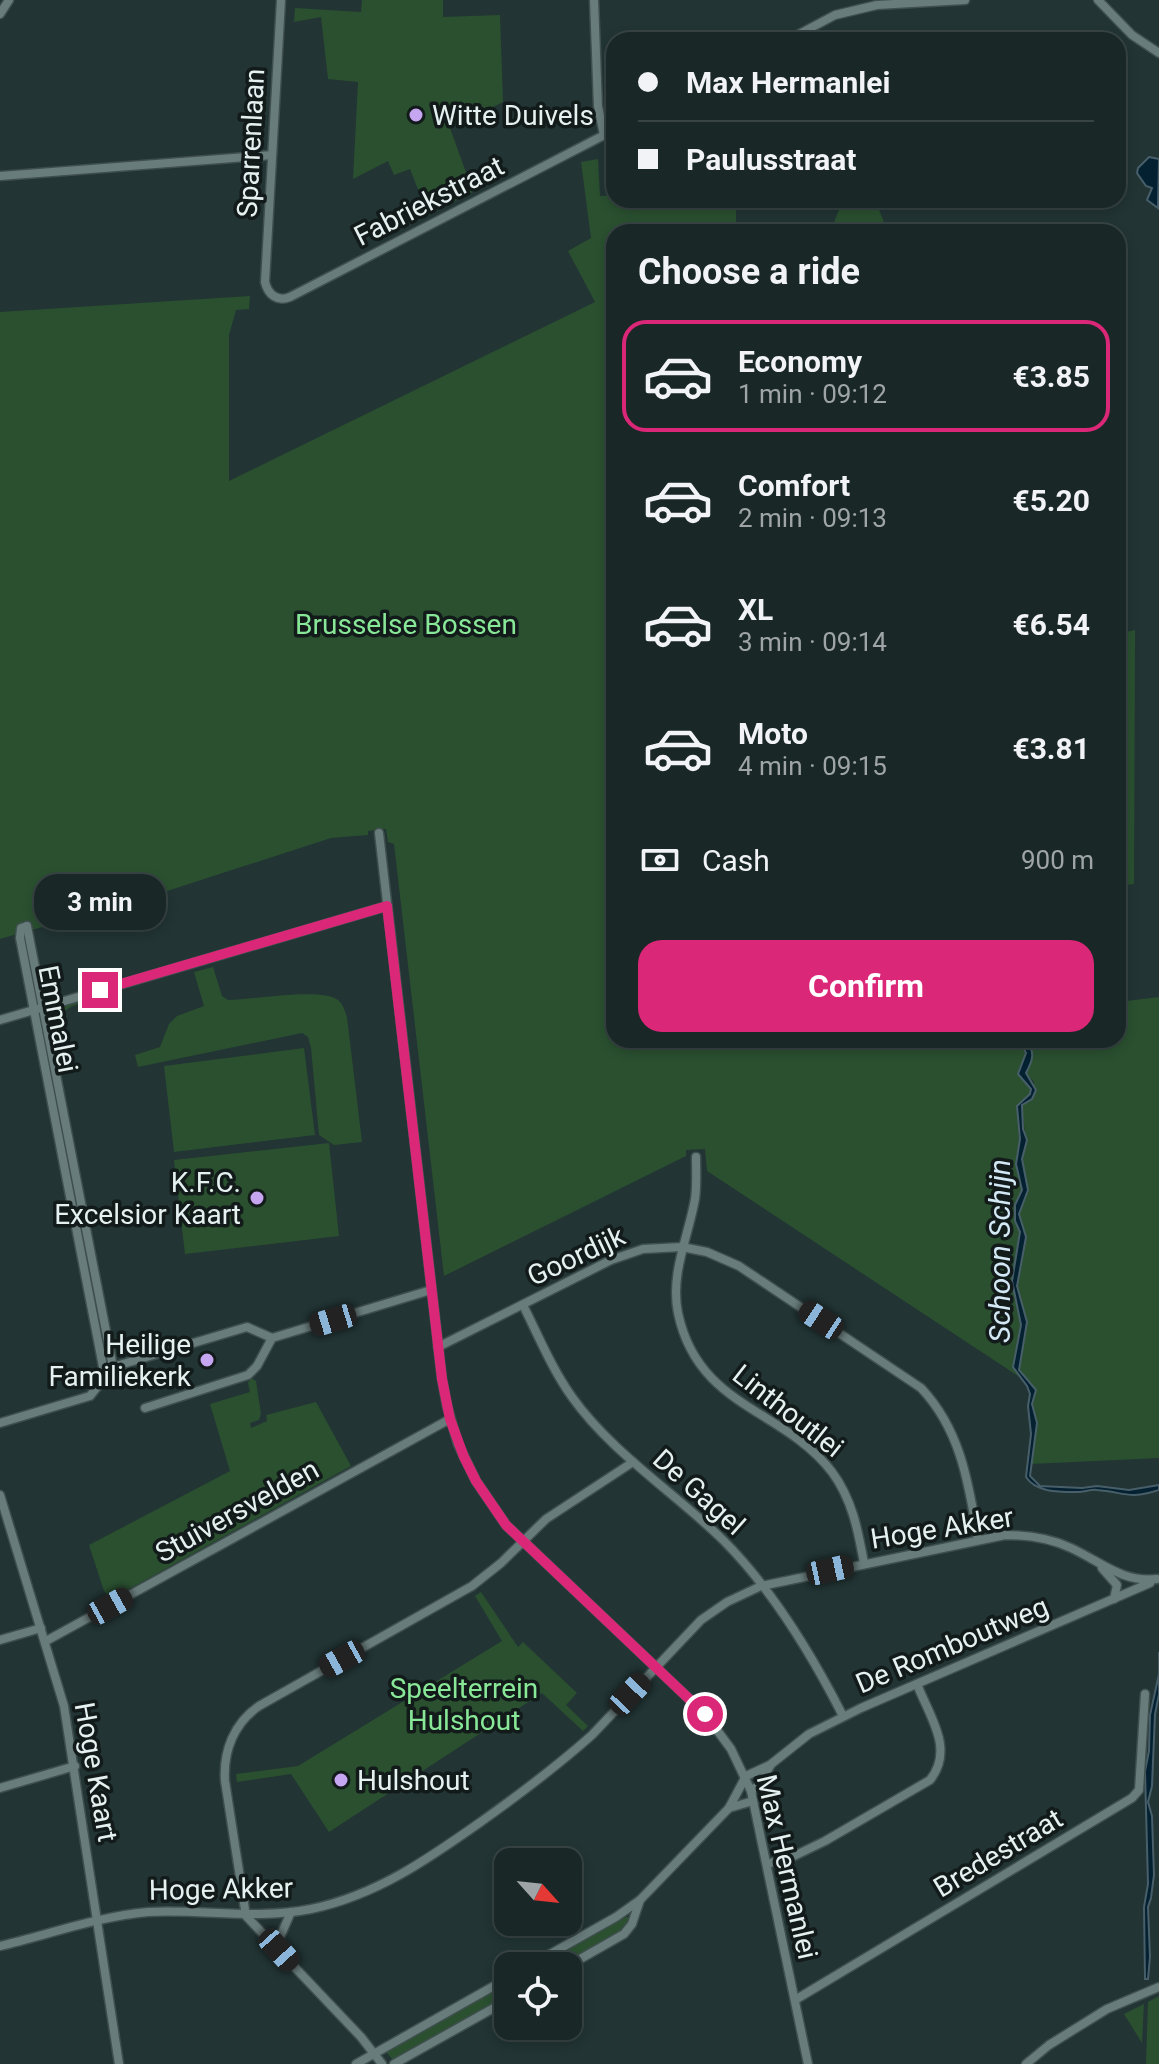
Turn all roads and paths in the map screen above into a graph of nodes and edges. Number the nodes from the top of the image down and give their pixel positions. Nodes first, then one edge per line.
1 (9, 0) edge
2 (281, 0) edge
3 (594, 0) edge
4 (965, 0) edge
5 (1098, 0) edge
6 (0, 14) edge
7 (803, 32) edge
8 (1159, 53) edge
9 (604, 135) joint
10 (272, 155) junction
11 (0, 176) edge
12 (266, 288) joint
13 (379, 833) dead end
14 (387, 906) junction
15 (38, 1009) junction
16 (0, 1020) edge
17 (696, 1157) dead end
18 (682, 1247) junction
19 (431, 1290) junction
20 (523, 1305) junction
21 (272, 1338) junction
22 (438, 1347) junction
23 (113, 1367) junction
24 (105, 1377) junction
25 (145, 1408) dead end
26 (450, 1419) junction
27 (0, 1423) edge
28 (633, 1462) junction
29 (0, 1495) edge
30 (978, 1539) junction
31 (522, 1541) junction
32 (1089, 1557) junction
33 (864, 1563) junction
34 (1158, 1579) edge
35 (761, 1586) junction
36 (1114, 1599) junction
37 (41, 1628) junction
38 (0, 1640) edge
39 (46, 1641) junction
40 (655, 1667) junction
41 (917, 1684) junction
42 (1145, 1694) dead end
43 (843, 1716) junction
44 (770, 1765) junction
45 (75, 1766) junction
46 (746, 1776) junction
47 (0, 1788) edge
48 (752, 1796) junction
49 (729, 1808) junction
50 (767, 1864) junction
51 (640, 1900) junction
52 (291, 1912) junction
53 (246, 1916) junction
54 (97, 1922) junction
55 (0, 1946) edge
56 (276, 1946) junction
57 (554, 1952) edge
58 (582, 1958) edge
59 (494, 1986) edge
60 (1159, 1987) edge
61 (795, 2000) junction
62 (494, 2008) edge
63 (375, 2053) junction
64 (119, 2064) edge
65 (356, 2064) edge
66 (382, 2064) edge
67 (394, 2064) edge
68 (808, 2064) edge
69 (1026, 2064) edge

1 - 6 street
2 - 10 street, Sparrenlaan
3 - 9 street
4 - 7 street
5 - 8 street
9 - 12 street, Fabriekstraat
10 - 11 street
10 - 12 street, Sparrenlaan
13 - 14 street, Max Hermanlei
14 - 15 street
14 - 19 street, Max Hermanlei
15 - 15 street, Emmalei
15 - 16 street
15 - 23 street, Emmalei
15 - 24 street, Emmalei
17 - 18 street, Linthoutlei
18 - 20 street, Goordijk
18 - 30 street, Goordijk
18 - 33 street, Linthoutlei
19 - 21 street
19 - 22 street, Max Hermanlei
20 - 22 street, Goordijk
20 - 28 street, De Gagel
21 - 23 street
21 - 25 street
22 - 26 street, Max Hermanlei
23 - 24 street
24 - 27 street
26 - 31 street, Max Hermanlei
26 - 39 street, Stuiversvelden
28 - 31 street
28 - 35 street, De Gagel
29 - 37 street, Hoge Kaart
30 - 32 street, Hoge Akker
30 - 33 street, Hoge Akker
31 - 40 street, Max Hermanlei
31 - 53 street
32 - 34 street, Hoge Akker
32 - 36 street, Hoge Akker
33 - 35 street, Hoge Akker
34 - 36 street, De Romboutweg
35 - 40 street, Hoge Akker
35 - 43 street, De Gagel
36 - 41 street, De Romboutweg
37 - 38 street
37 - 39 street, Hoge Kaart
39 - 45 street, Hoge Kaart
40 - 46 street, Max Hermanlei
40 - 52 street, Hoge Akker
41 - 43 street, De Romboutweg
41 - 50 street
42 - 61 street, Bredestraat
43 - 44 street, De Romboutweg
44 - 46 street, De Romboutweg
44 - 48 street, De Romboutweg
45 - 47 street
45 - 54 street, Hoge Kaart
46 - 48 street, Max Hermanlei
46 - 49 street
48 - 49 street
48 - 50 street, Max Hermanlei
49 - 51 street
50 - 61 street, Max Hermanlei
51 - 57 street
51 - 58 street
52 - 53 street, Hoge Akker
52 - 56 street
53 - 54 street, Hoge Akker
53 - 56 street
54 - 55 street, Hoge Akker
54 - 64 street, Hoge Kaart
56 - 63 street
59 - 63 street
60 - 69 street
61 - 68 street, Max Hermanlei
62 - 67 street
63 - 65 street
63 - 66 street

